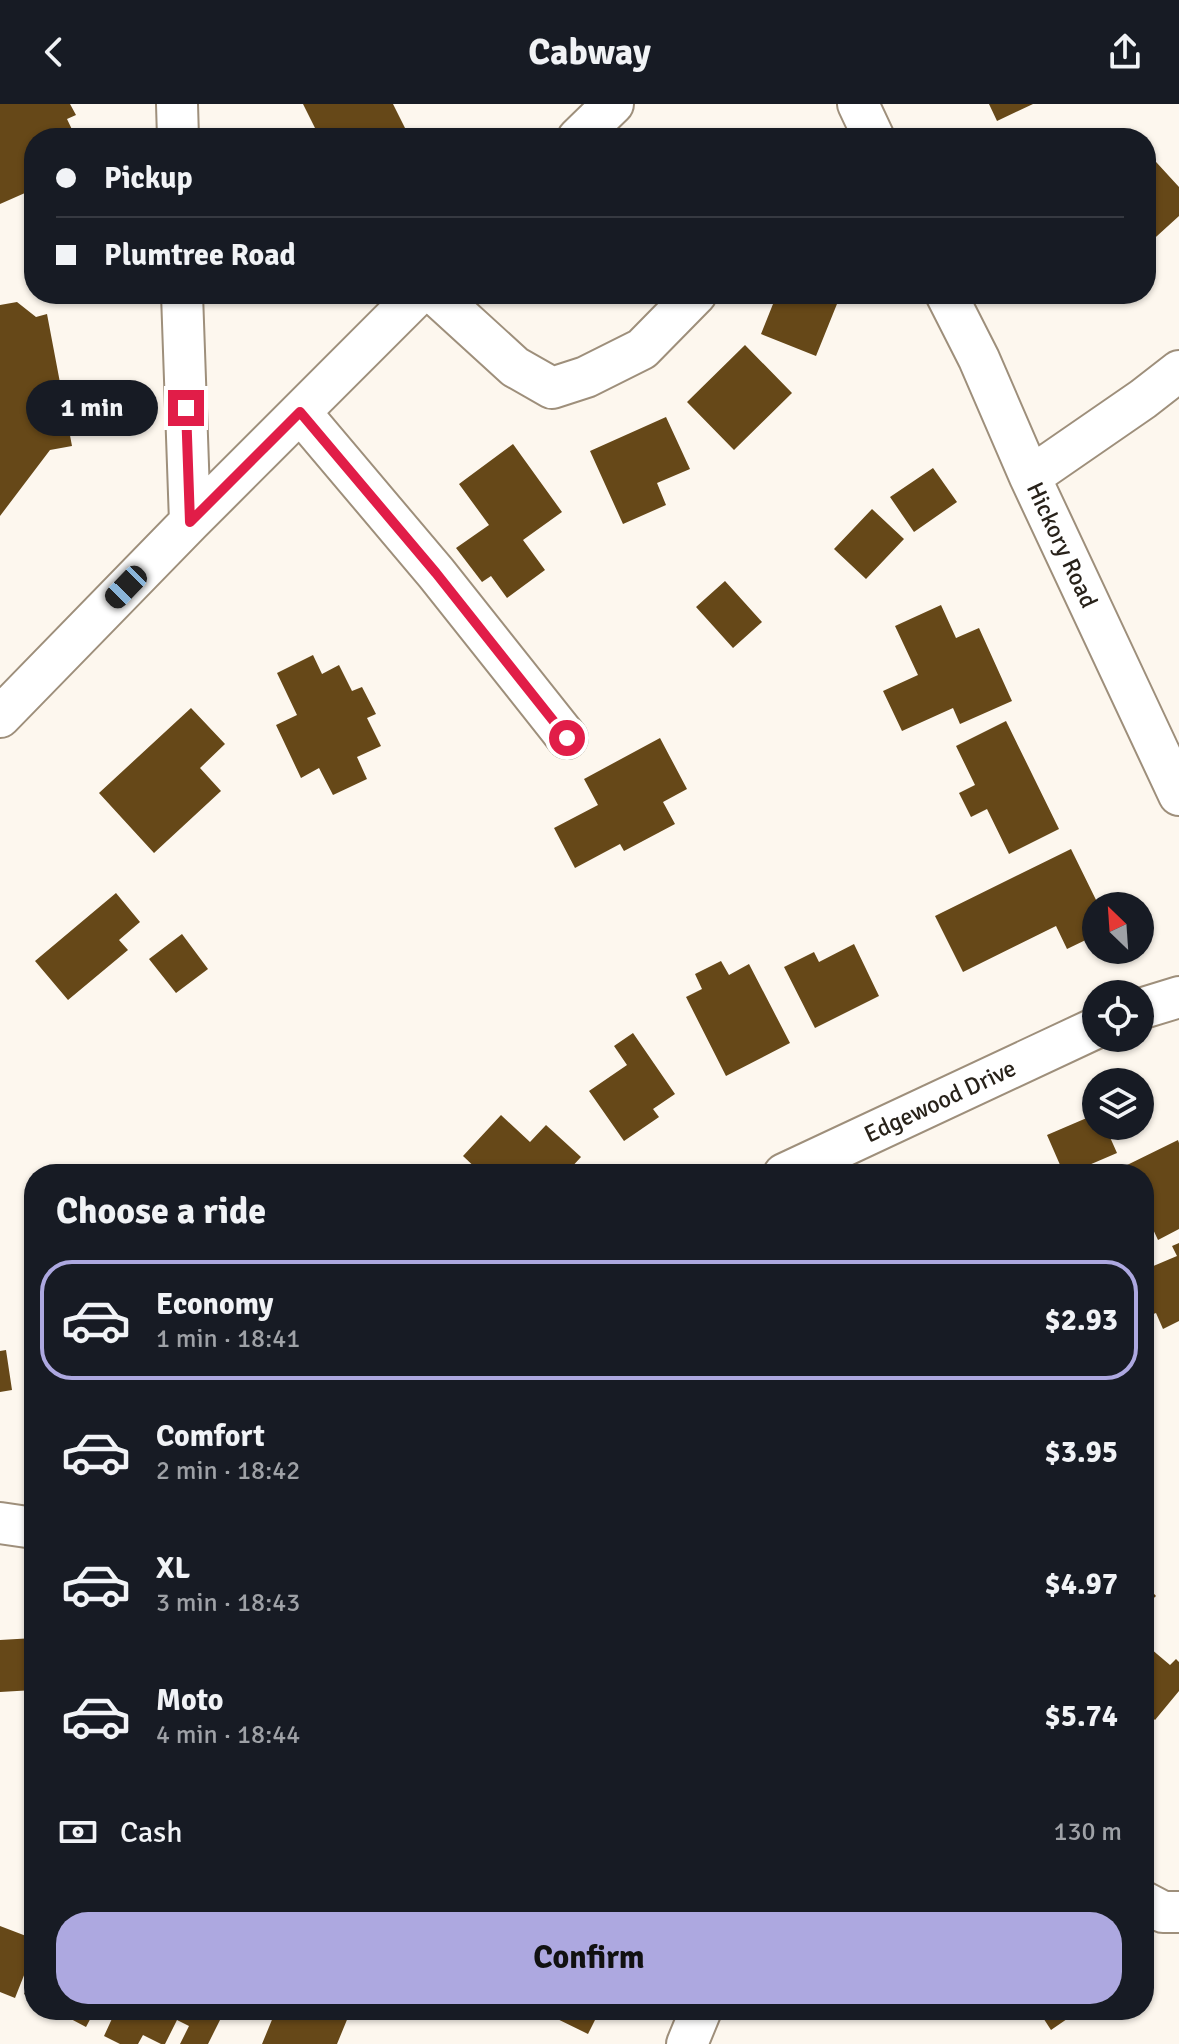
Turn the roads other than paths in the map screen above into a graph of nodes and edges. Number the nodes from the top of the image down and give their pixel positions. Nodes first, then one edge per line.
1 (177, 104) edge
2 (613, 104) edge
3 (858, 104) edge
4 (178, 128) edge
5 (588, 128) edge
6 (869, 128) edge
7 (182, 304) edge
8 (408, 304) edge
9 (446, 304) edge
10 (686, 304) edge
11 (951, 304) edge
12 (1179, 371) edge
13 (300, 412) junction
14 (1030, 477) junction
15 (190, 522) junction
16 (0, 717) edge
17 (567, 738) dead end
18 (1179, 795) edge
19 (1179, 997) edge
20 (1154, 1005) edge
21 (1082, 1035) edge
22 (805, 1164) edge
23 (0, 1523) edge
24 (24, 1527) edge
25 (697, 2020) edge
26 (687, 2044) edge

1 - 4 street
2 - 5 street
3 - 6 street
7 - 15 street
8 - 13 street
9 - 10 street
11 - 14 street, Hickory Road
12 - 14 street
13 - 15 street
13 - 17 street
14 - 18 street, Hickory Road
15 - 16 street
19 - 20 street
21 - 22 street, Edgewood Drive
23 - 24 street
25 - 26 street

